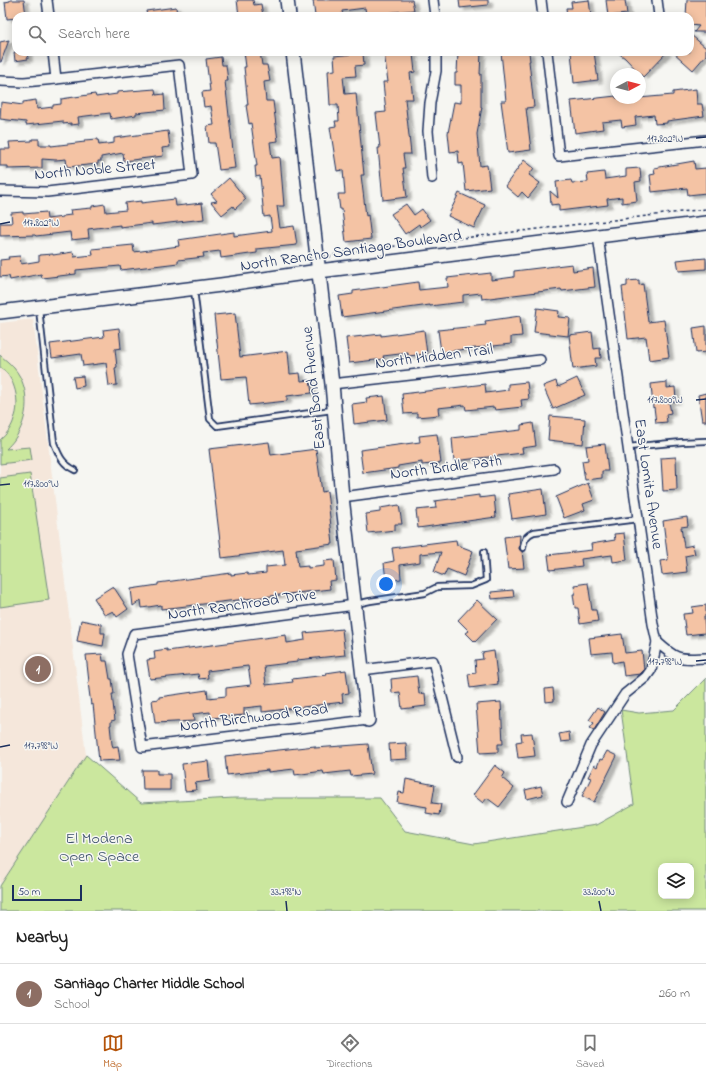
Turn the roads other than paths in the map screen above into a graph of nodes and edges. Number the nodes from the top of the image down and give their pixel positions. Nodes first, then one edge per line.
1 (47, 0) edge
2 (287, 0) edge
3 (433, 0) edge
4 (541, 0) edge
5 (657, 0) edge
6 (48, 12) edge
7 (288, 12) edge
8 (434, 12) edge
9 (542, 12) edge
10 (658, 12) edge
11 (53, 56) edge
12 (293, 56) edge
13 (436, 56) edge
14 (547, 56) edge
15 (56, 79) junction
16 (0, 81) edge
17 (706, 140) edge
18 (432, 178) dead end
19 (0, 191) edge
20 (706, 223) edge
21 (598, 236) junction
22 (318, 265) junction
23 (194, 289) junction
24 (39, 308) junction
25 (0, 312) edge
26 (540, 360) dead end
27 (332, 384) junction
28 (334, 410) junction
29 (706, 441) edge
30 (628, 447) junction
31 (554, 469) dead end
32 (75, 470) dead end
33 (342, 497) junction
34 (638, 519) junction
35 (523, 548) dead end
36 (484, 552) dead end
37 (355, 605) junction
38 (657, 642) junction
39 (706, 658) edge
40 (362, 670) junction
41 (368, 720) joint
42 (142, 747) joint
43 (458, 757) dead end
44 (567, 802) dead end

1 - 6 street
2 - 7 street
3 - 8 street
4 - 9 street
5 - 10 street
11 - 15 street
12 - 22 street, East Bond Avenue
13 - 18 street
14 - 17 street
15 - 16 street
15 - 19 street, North Noble Street
20 - 21 street, North Rancho Santiago Boulevard
21 - 22 street, North Rancho Santiago Boulevard
21 - 30 street, East Lomita Avenue
22 - 23 street, North Rancho Santiago Boulevard
22 - 27 street, East Bond Avenue
23 - 24 street, North Rancho Santiago Boulevard
23 - 28 lane
24 - 25 street, North Rancho Santiago Boulevard
24 - 32 lane
26 - 27 street, North Hidden Trail
27 - 28 street, East Bond Avenue
28 - 33 street, East Bond Avenue
29 - 30 lane
30 - 34 street, East Lomita Avenue
31 - 33 street, North Bridle Path
33 - 37 street, East Bond Avenue
34 - 35 lane
34 - 38 street, East Lomita Avenue
36 - 37 lane
37 - 40 street, East Bond Avenue
37 - 42 street, North Ranchroad Drive
38 - 39 street
38 - 44 street
40 - 41 street, East Bond Avenue
40 - 43 street
41 - 42 street, North Birchwood Road

